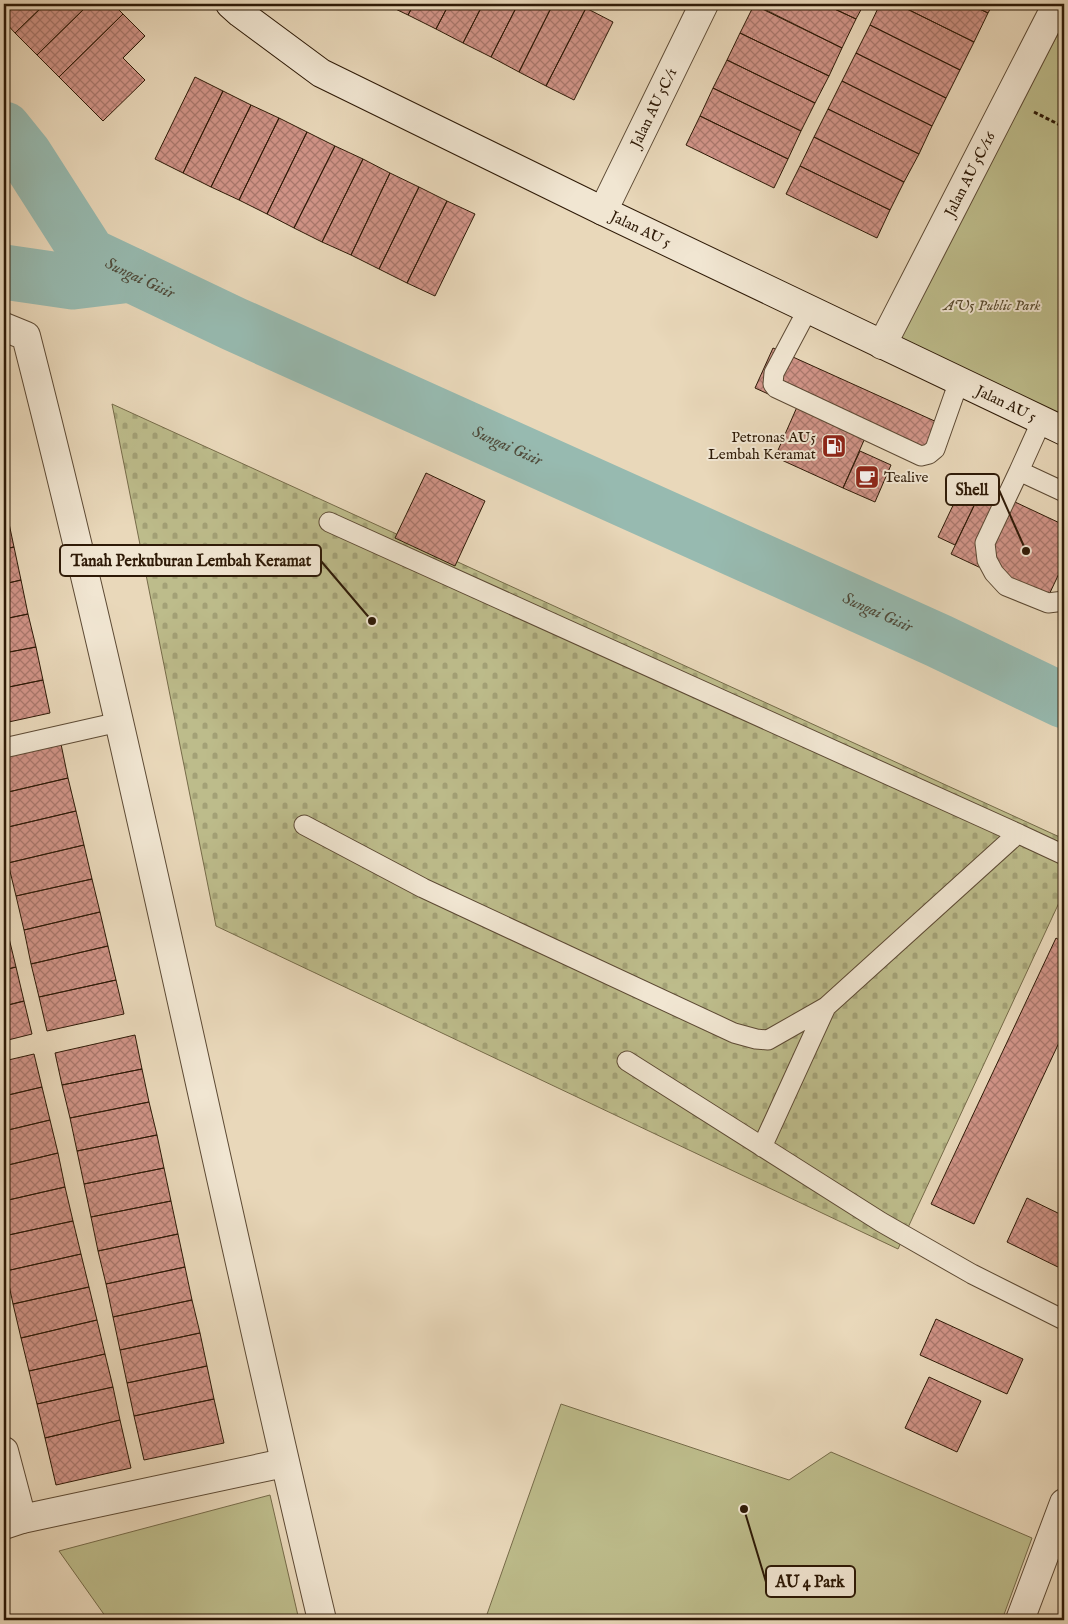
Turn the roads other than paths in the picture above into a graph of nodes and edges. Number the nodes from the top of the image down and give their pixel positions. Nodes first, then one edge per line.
1 (704, 4) edge
2 (1057, 4) edge
3 (238, 7) edge
4 (603, 211) junction
5 (808, 309) junction
6 (4, 327) edge
7 (882, 344) junction
8 (959, 381) junction
9 (1053, 425) edge
10 (1019, 471) junction
11 (1064, 492) edge
12 (329, 522) dead end
13 (1064, 601) edge
14 (119, 722) junction
15 (4, 748) edge
16 (304, 825) dead end
17 (1019, 834) junction
18 (1064, 855) edge
19 (826, 1007) junction
20 (627, 1062) dead end
21 (762, 1147) junction
22 (1064, 1320) edge
23 (4, 1451) edge
24 (284, 1464) junction
25 (1064, 1503) edge
26 (13, 1522) edge
27 (322, 1620) edge
28 (1020, 1620) edge

1 - 4 street, Jalan AU 5C/1
2 - 7 street, Jalan AU 5C/16
3 - 4 street, Jalan AU 5
4 - 5 street, Jalan AU 5
5 - 7 street, Jalan AU 5
5 - 8 lane
6 - 14 street
7 - 8 street, Jalan AU 5
8 - 9 street, Jalan AU 5
9 - 10 lane
10 - 11 lane
10 - 13 lane
12 - 17 lane
14 - 15 lane
14 - 24 street
16 - 19 lane
17 - 18 lane
17 - 19 lane
19 - 21 lane
20 - 21 lane
21 - 22 lane
23 - 26 street
24 - 26 street
24 - 27 street
25 - 28 street

